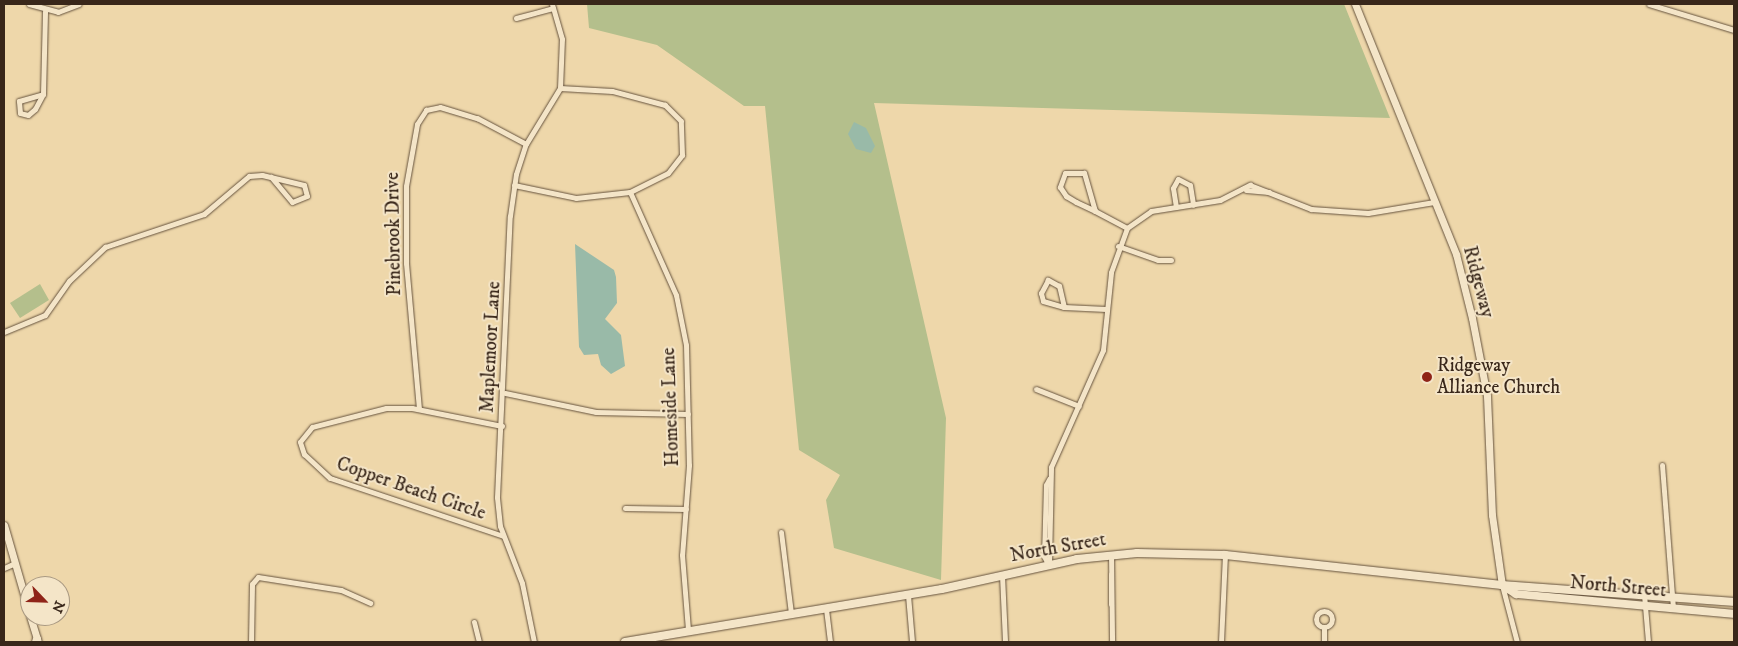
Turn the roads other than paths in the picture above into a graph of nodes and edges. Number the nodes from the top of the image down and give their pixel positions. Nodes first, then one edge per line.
1 (29, 4) edge
2 (79, 4) edge
3 (1355, 4) edge
4 (1649, 4) edge
5 (553, 6) edge
6 (45, 11) junction
7 (516, 18) dead end
8 (1734, 30) edge
9 (560, 88) junction
10 (43, 94) junction
11 (526, 144) junction
12 (271, 177) junction
13 (514, 185) junction
14 (630, 192) junction
15 (1434, 202) junction
16 (1193, 205) junction
17 (1176, 207) junction
18 (1095, 211) junction
19 (1127, 228) junction
20 (1118, 246) junction
21 (1171, 260) dead end
22 (1064, 307) junction
23 (1106, 309) junction
24 (4, 332) edge
25 (1036, 389) dead end
26 (505, 393) junction
27 (1079, 406) junction
28 (418, 409) junction
29 (688, 414) junction
30 (502, 426) junction
31 (1662, 465) dead end
32 (625, 508) dead end
33 (686, 509) junction
34 (4, 526) edge
35 (781, 532) dead end
36 (503, 536) junction
37 (1111, 554) junction
38 (1226, 555) junction
39 (15, 563) junction
40 (1049, 564) junction
41 (4, 568) edge
42 (1002, 575) junction
43 (20, 581) edge
44 (1502, 585) junction
45 (1644, 594) junction
46 (908, 595) junction
47 (1672, 597) junction
48 (1734, 602) edge
49 (370, 603) dead end
50 (1645, 605) junction
51 (1673, 608) junction
52 (826, 609) junction
53 (791, 614) junction
54 (1734, 614) edge
55 (474, 622) dead end
56 (33, 626) edge
57 (1324, 627) dead end
58 (688, 630) junction
59 (37, 641) edge
60 (251, 642) edge
61 (479, 642) edge
62 (534, 642) edge
63 (625, 642) edge
64 (830, 642) edge
65 (912, 642) edge
66 (1005, 642) edge
67 (1112, 642) edge
68 (1221, 642) edge
69 (1324, 642) edge
70 (1517, 642) edge
71 (1648, 642) edge

1 - 6 street
2 - 6 street
3 - 15 street, Ridgeway
4 - 8 street
5 - 7 street
5 - 9 street, Maplemoor Lane
6 - 10 street
9 - 11 street, Maplemoor Lane
9 - 14 street
10 - 10 street
11 - 13 street, Maplemoor Lane
11 - 28 street, Pinebrook Drive
12 - 12 street
12 - 24 street
13 - 14 street
13 - 26 street, Maplemoor Lane
14 - 29 street, Homeside Lane
15 - 16 street
15 - 44 street, Ridgeway
16 - 17 street
16 - 17 street
17 - 19 street
18 - 18 street
18 - 19 street
19 - 20 street
20 - 21 street
20 - 23 street
22 - 22 street
22 - 23 street
23 - 27 street
25 - 27 street
26 - 29 street
26 - 30 street, Maplemoor Lane
27 - 40 street
28 - 30 street, Copper Beach Circle
28 - 36 street, Copper Beach Circle
29 - 33 street, Homeside Lane
30 - 36 street, Maplemoor Lane
31 - 47 street
32 - 33 street
33 - 58 street, Homeside Lane
34 - 39 street
35 - 53 street
36 - 62 street, Maplemoor Lane
37 - 38 main road, North Street
37 - 40 main road, North Street
37 - 67 street
38 - 44 main road, North Street
38 - 68 street
39 - 41 street
39 - 43 street
40 - 42 main road, North Street
42 - 46 main road, North Street
42 - 66 street
44 - 45 main road, North Street
44 - 50 main road, North Street
44 - 70 street
45 - 47 main road, North Street
45 - 50 street
46 - 52 main road, North Street
46 - 65 street
47 - 48 main road, North Street
47 - 51 street
49 - 60 street
50 - 51 main road, North Street
50 - 71 street
51 - 54 main road, North Street
52 - 53 main road, North Street
52 - 64 street
53 - 58 main road, North Street
55 - 61 street
56 - 59 street
57 - 69 street
58 - 63 main road, North Street

